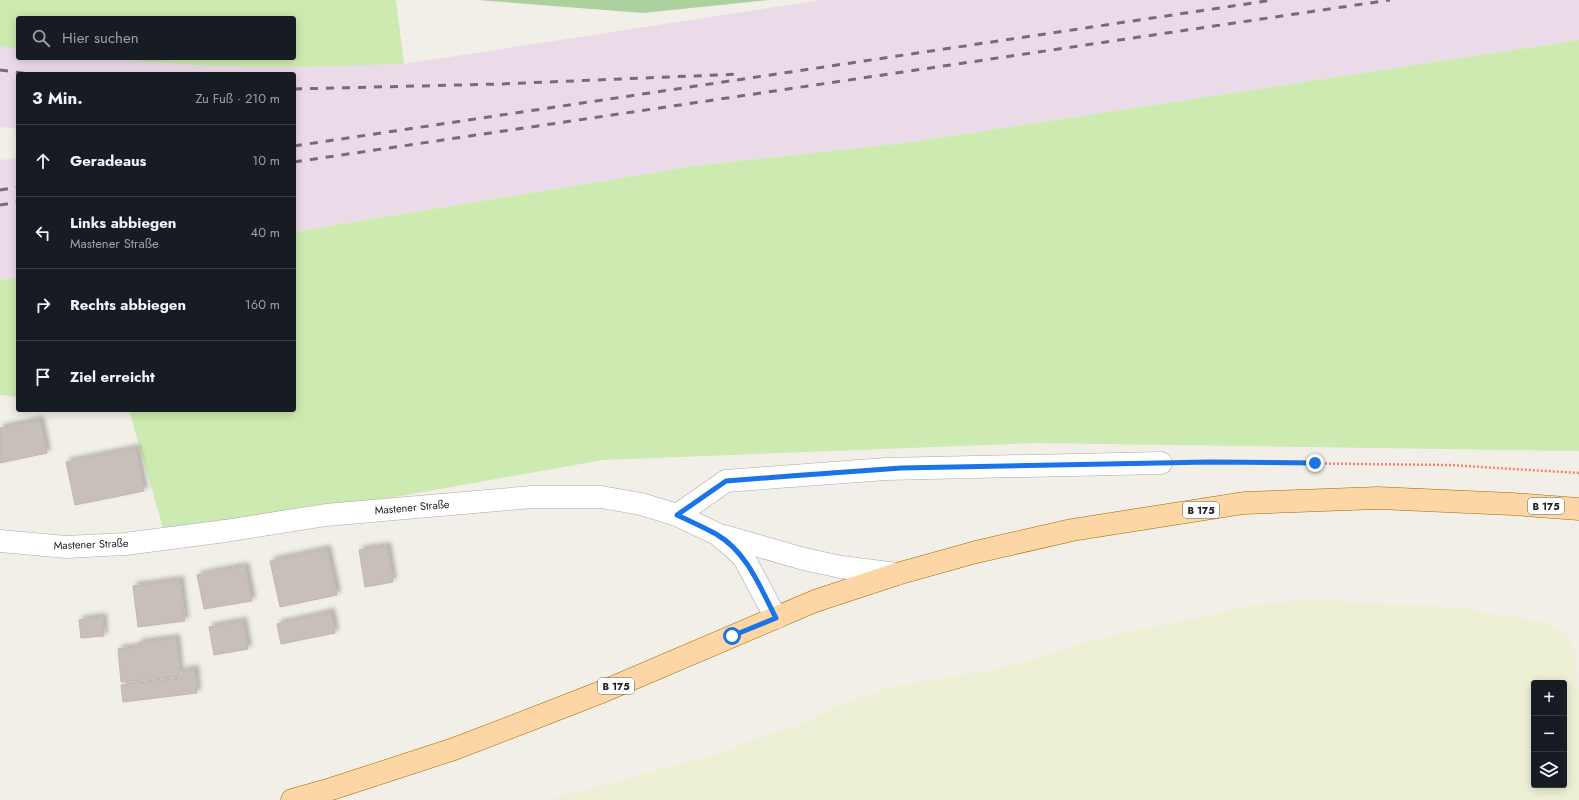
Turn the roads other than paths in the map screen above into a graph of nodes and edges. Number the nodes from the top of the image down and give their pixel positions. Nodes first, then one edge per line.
1 (1161, 463) road end
2 (1579, 509) edge
3 (677, 515) junction
4 (717, 534) junction
5 (0, 541) edge
6 (897, 574) junction
7 (776, 618) junction
8 (292, 800) edge

1 - 3 street
2 - 6 main road, B 175
3 - 4 street, Mastener Straße
3 - 5 street, Mastener Straße
4 - 6 street
4 - 7 street, Mastener Straße
6 - 7 main road, B 175
7 - 8 main road, B 175

